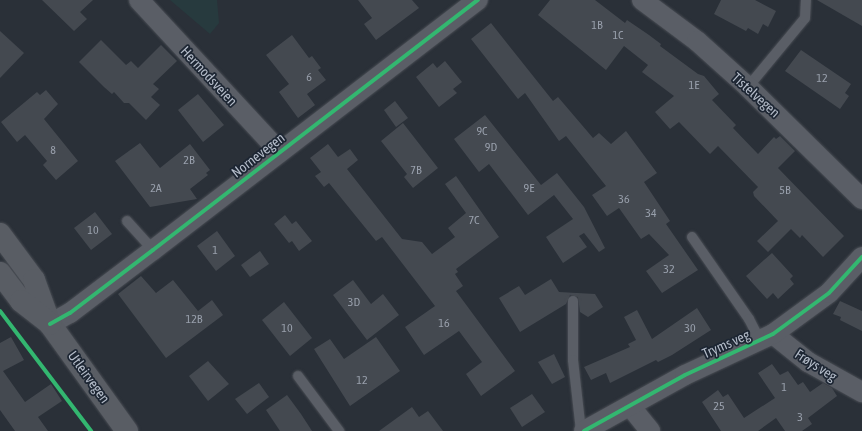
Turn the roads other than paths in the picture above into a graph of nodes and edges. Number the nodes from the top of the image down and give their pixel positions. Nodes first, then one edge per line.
1 (139, 0) edge
2 (478, 0) edge
3 (642, 0) edge
4 (806, 0) edge
5 (748, 87) junction
6 (280, 152) junction
7 (862, 199) edge
8 (127, 221) dead end
9 (0, 234) edge
10 (692, 238) dead end
11 (153, 250) junction
12 (862, 257) edge
13 (0, 273) edge
14 (573, 301) dead end
15 (50, 324) junction
16 (766, 338) junction
17 (298, 376) dead end
18 (862, 392) edge
19 (630, 406) junction
20 (127, 431) edge
21 (340, 431) edge
22 (581, 431) edge
23 (584, 431) edge
24 (650, 431) edge

1 - 6 street, Hermodsveien
2 - 6 street, Nornevegen
3 - 5 street, Tistelvegen
4 - 5 lane
5 - 7 street, Tistelvegen
6 - 11 street, Nornevegen
8 - 11 lane
9 - 15 main road, Utleirvegen
10 - 16 lane, Tryms veg
11 - 15 street, Nornevegen
12 - 16 street, Tryms veg
13 - 15 main road, Utleirvegen
14 - 22 lane
15 - 20 main road, Utleirvegen
16 - 18 street, Frøys veg
16 - 19 street, Tryms veg
17 - 21 lane
19 - 23 street, Tryms veg
19 - 24 street

